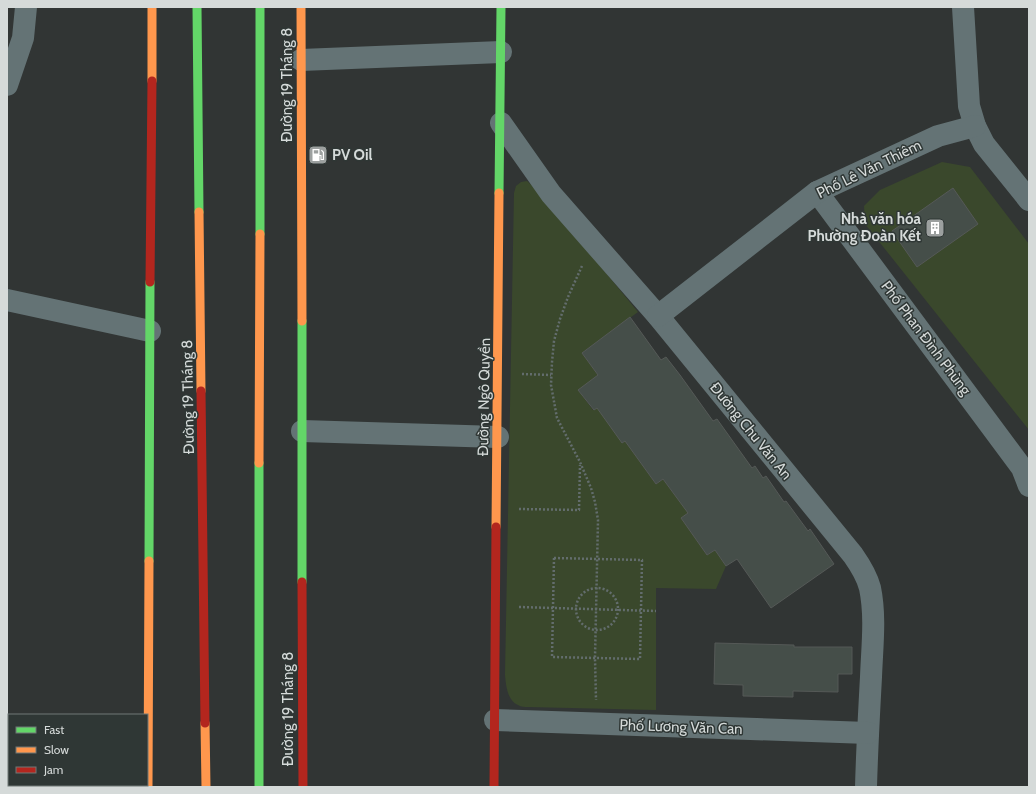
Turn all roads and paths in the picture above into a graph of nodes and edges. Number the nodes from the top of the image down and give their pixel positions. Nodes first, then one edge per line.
1 (26, 7) edge
2 (152, 7) edge
3 (197, 7) edge
4 (260, 7) edge
5 (301, 7) edge
6 (501, 7) edge
7 (963, 7) edge
8 (502, 52) junction
9 (301, 60) junction
10 (7, 85) edge
11 (501, 123) junction
12 (975, 126) junction
13 (817, 192) junction
14 (1029, 200) edge
15 (583, 263) dead end
16 (7, 300) edge
17 (658, 316) junction
18 (150, 331) junction
19 (516, 373) dead end
20 (551, 375) junction
21 (302, 431) junction
22 (498, 437) junction
23 (580, 462) junction
24 (1029, 486) edge
25 (513, 509) dead end
26 (597, 559) junction
27 (597, 587) junction
28 (517, 607) dead end
29 (553, 608) junction
30 (575, 608) junction
31 (596, 609) junction
32 (618, 609) junction
33 (641, 610) junction
34 (656, 611) dead end
35 (596, 630) junction
36 (595, 658) junction
37 (596, 703) dead end
38 (495, 720) junction
39 (868, 733) junction
40 (148, 787) edge
41 (206, 787) edge
42 (258, 787) edge
43 (303, 787) edge
44 (494, 787) edge
45 (866, 787) edge

1 - 10 street
2 - 18 main road
3 - 41 main road, Đường 19 Tháng 8
4 - 42 main road, Đường 19 Tháng 8
5 - 9 main road, Đường 19 Tháng 8
6 - 8 main road, Đường Ngô Quyền
7 - 12 street
8 - 9 street
8 - 11 main road, Đường Ngô Quyền
9 - 21 main road, Đường 19 Tháng 8
11 - 17 street, Đường Chu Văn An
11 - 22 main road, Đường Ngô Quyền
12 - 13 street, Phố Lê Văn Thiêm
12 - 14 street
13 - 17 street, Phố Lê Văn Thiêm
13 - 24 street, Phố Phan Đình Phùng
15 - 20 path
16 - 18 street
17 - 39 street, Đường Chu Văn An
18 - 40 main road
19 - 20 path
20 - 23 path
21 - 22 street
21 - 43 main road, Đường 19 Tháng 8
22 - 38 main road, Đường Ngô Quyền
23 - 25 path
23 - 26 path
26 - 27 path
26 - 29 path
26 - 33 path
27 - 30 path
27 - 31 path
27 - 32 path
28 - 29 path
29 - 30 path
29 - 36 path
30 - 31 path
30 - 35 path
31 - 32 path
31 - 35 path
32 - 33 path
32 - 35 path
33 - 34 path
33 - 36 path
35 - 36 path
36 - 37 path
38 - 39 street, Phố Lương Văn Can
38 - 44 main road, Đường Ngô Quyền
39 - 45 street, Đường Chu Văn An

